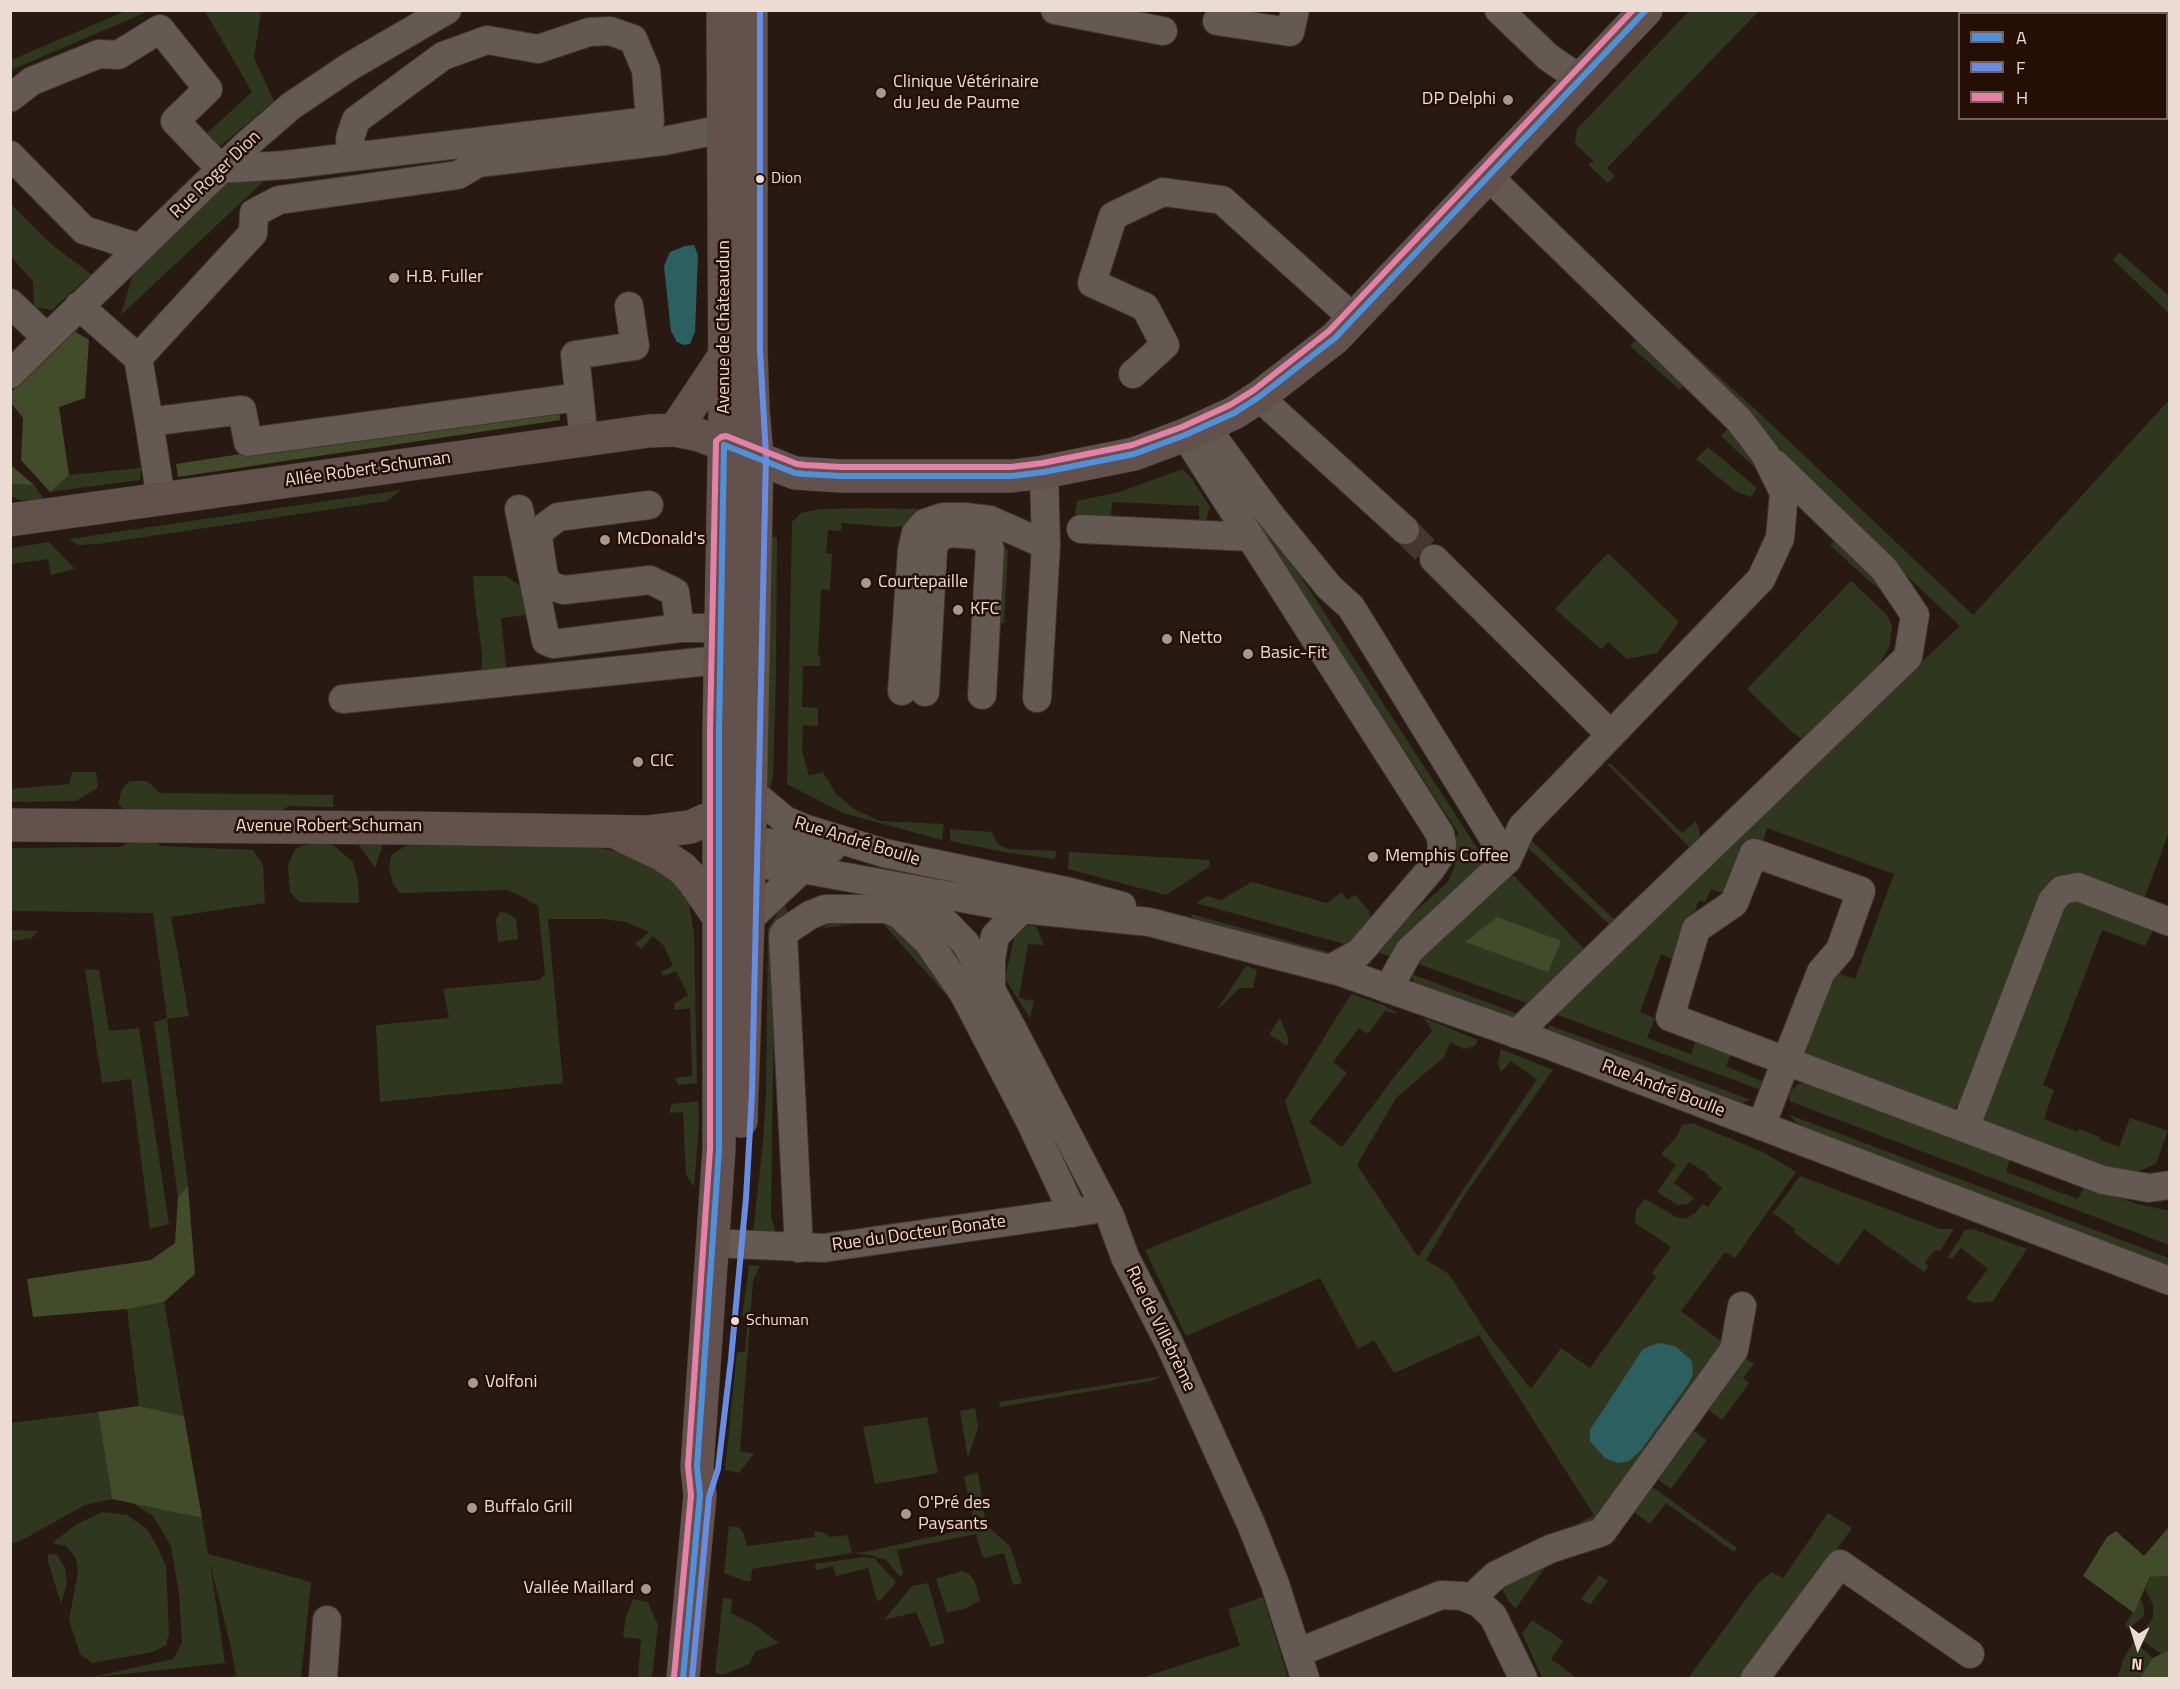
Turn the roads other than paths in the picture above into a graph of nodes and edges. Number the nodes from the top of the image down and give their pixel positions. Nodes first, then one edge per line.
1 (447, 10) edge
2 (723, 10) edge
3 (751, 10) edge
4 (1055, 10) edge
5 (1295, 10) edge
6 (1499, 10) edge
7 (1646, 10) edge
8 (1217, 21) dead end
9 (1164, 30) dead end
10 (1580, 79) junction
11 (10, 98) edge
12 (723, 129) junction
13 (10, 155) edge
14 (352, 157) junction
15 (221, 169) junction
16 (1488, 176) junction
17 (140, 248) junction
18 (10, 303) edge
19 (80, 306) junction
20 (629, 306) dead end
21 (1354, 319) junction
22 (47, 338) junction
23 (725, 355) junction
24 (138, 358) junction
25 (10, 374) edge
26 (1133, 374) dead end
27 (579, 397) junction
28 (1259, 397) junction
29 (149, 422) junction
30 (675, 430) junction
31 (1195, 431) junction
32 (584, 440) junction
33 (724, 445) junction
34 (1765, 454) junction
35 (757, 456) junction
36 (1044, 472) junction
37 (161, 499) junction
38 (649, 505) dead end
39 (519, 509) dead end
40 (20, 514) edge
41 (1081, 529) dead end
42 (1405, 530) tunnel mouth
43 (1250, 537) junction
44 (1046, 545) junction
45 (1434, 559) tunnel mouth
46 (680, 628) junction
47 (720, 628) junction
48 (720, 660) junction
49 (982, 695) dead end
50 (1037, 698) dead end
51 (343, 699) dead end
52 (1611, 735) junction
53 (750, 791) junction
54 (10, 825) edge
55 (611, 830) junction
56 (731, 843) junction
57 (884, 853) junction
58 (1507, 860) junction
59 (802, 869) junction
60 (913, 889) junction
61 (982, 893) junction
62 (1022, 909) junction
63 (733, 918) junction
64 (1149, 922) junction
65 (2169, 922) edge
66 (995, 936) junction
67 (966, 944) junction
68 (1330, 969) junction
69 (991, 989) junction
70 (1388, 989) junction
71 (1516, 1034) junction
72 (1786, 1061) junction
73 (1761, 1126) junction
74 (1965, 1128) junction
75 (2169, 1185) edge
76 (1105, 1208) junction
77 (1073, 1213) junction
78 (732, 1244) junction
79 (799, 1248) junction
80 (2169, 1281) edge
81 (1742, 1306) dead end
82 (700, 1495) junction
83 (1470, 1599) junction
84 (327, 1620) dead end
85 (1970, 1654) dead end
86 (1301, 1666) edge
87 (323, 1678) edge
88 (683, 1678) edge
89 (1523, 1678) edge
90 (1755, 1678) edge

1 - 15 street, Rue Roger Dion
2 - 12 main road, Avenue de Châteaudun
3 - 35 main road, Avenue de Châteaudun
4 - 9 street
5 - 8 street
6 - 10 street
7 - 10 main road, Allée Robert Schuman
10 - 16 main road, Allée Robert Schuman
11 - 15 street
12 - 23 main road, Avenue de Châteaudun
12 - 24 street
13 - 17 street
14 - 14 street
14 - 15 street
15 - 17 street, Rue Roger Dion
16 - 21 main road, Allée Robert Schuman
16 - 34 street
17 - 19 street, Rue Roger Dion
18 - 22 street
19 - 22 street, Rue Roger Dion
19 - 24 street
20 - 27 street
21 - 26 street
21 - 28 main road, Allée Robert Schuman
22 - 25 street, Rue Roger Dion
23 - 30 main road
23 - 33 main road, Avenue de Châteaudun
24 - 29 street
27 - 29 street
27 - 32 street
28 - 31 main road, Allée Robert Schuman
28 - 42 street
29 - 37 street
30 - 32 main road, Allée Robert Schuman
30 - 33 main road, Allée Robert Schuman
31 - 36 main road, Allée Robert Schuman
31 - 43 street
31 - 58 street
32 - 37 main road, Allée Robert Schuman
33 - 35 main road, Allée Robert Schuman
33 - 47 main road, Avenue de Châteaudun
34 - 52 street
34 - 71 street
35 - 36 main road, Allée Robert Schuman
35 - 53 main road, Avenue de Châteaudun
36 - 44 street
37 - 40 main road, Allée Robert Schuman
38 - 46 street
39 - 46 street
41 - 43 street
43 - 68 street
44 - 49 street
44 - 50 street
45 - 52 street
46 - 47 street
47 - 48 main road, Avenue de Châteaudun
48 - 51 street
48 - 56 main road, Avenue de Châteaudun
52 - 58 street
53 - 56 main road, Avenue Robert Schuman
53 - 57 street, Rue André Boulle
54 - 55 main road, Avenue Robert Schuman
55 - 56 main road, Avenue Robert Schuman
55 - 63 main road
56 - 57 street
56 - 59 street, Rue André Boulle
56 - 63 main road, Avenue de Châteaudun
57 - 61 street, Rue André Boulle
58 - 70 street
59 - 60 street, Rue André Boulle
59 - 63 street
60 - 61 street, Rue André Boulle
60 - 67 street, Rue de Villebrème
61 - 62 street, Rue André Boulle
61 - 64 street, Rue André Boulle
61 - 66 street, Rue de Villebrème
61 - 67 street
62 - 64 street, Rue André Boulle
62 - 66 street
63 - 78 main road, Avenue de Châteaudun
63 - 82 main road, Avenue de Châteaudun
64 - 68 street, Rue André Boulle
65 - 74 street
66 - 69 street, Rue de Villebrème
67 - 69 street, Rue de Villebrème
68 - 70 street, Rue André Boulle
69 - 76 street, Rue de Villebrème
70 - 71 street, Rue André Boulle
71 - 73 street, Rue André Boulle
72 - 72 street
72 - 73 street
72 - 74 street
73 - 80 street, Rue André Boulle
74 - 75 street
76 - 77 street, Rue du Docteur Bonate
76 - 86 street, Rue de Villebrème
77 - 79 street, Rue du Docteur Bonate
77 - 79 street
78 - 79 street, Rue du Docteur Bonate
78 - 82 main road, Avenue de Châteaudun
81 - 83 street
82 - 88 main road
83 - 86 street
83 - 89 street
84 - 87 street
85 - 90 street

